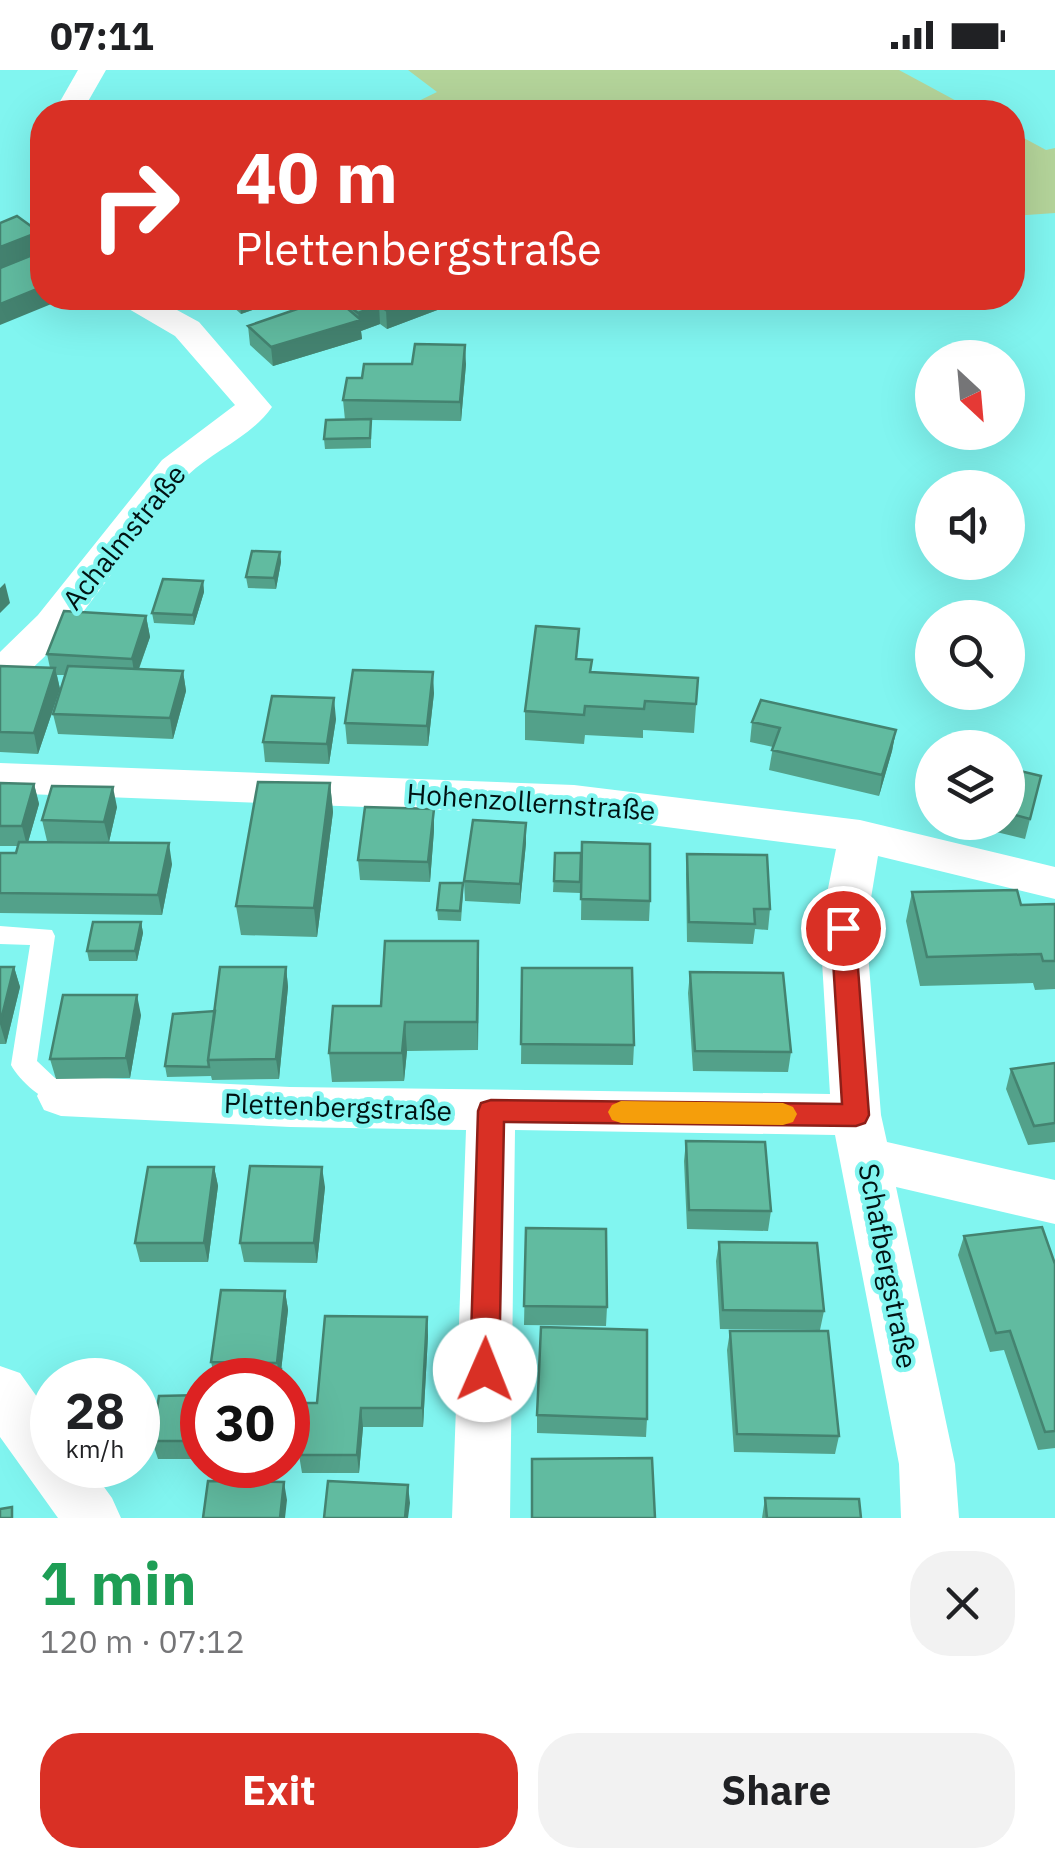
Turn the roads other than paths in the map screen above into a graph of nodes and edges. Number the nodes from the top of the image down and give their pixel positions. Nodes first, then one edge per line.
1 (92, 70) edge
2 (75, 100) edge
3 (154, 310) edge
4 (0, 675) edge
5 (0, 778) edge
6 (860, 836) junction
7 (1055, 883) edge
8 (0, 935) edge
9 (61, 1096) joint
10 (491, 1111) junction
11 (861, 1137) junction
12 (1055, 1202) edge
13 (0, 1391) edge
14 (30, 1432) edge
15 (70, 1488) edge
16 (92, 1518) edge
17 (481, 1518) edge
18 (930, 1518) edge

1 - 2 street
3 - 4 street, Achalmstraße
5 - 6 street, Hohenzollernstraße
6 - 7 street, Hohenzollernstraße
6 - 11 street, Schafbergstraße
8 - 9 lane
9 - 10 street, Plettenbergstraße
10 - 11 street, Plettenbergstraße
10 - 17 street
11 - 12 street, Plettenbergstraße
11 - 18 street, Schafbergstraße
13 - 14 street
15 - 16 street

